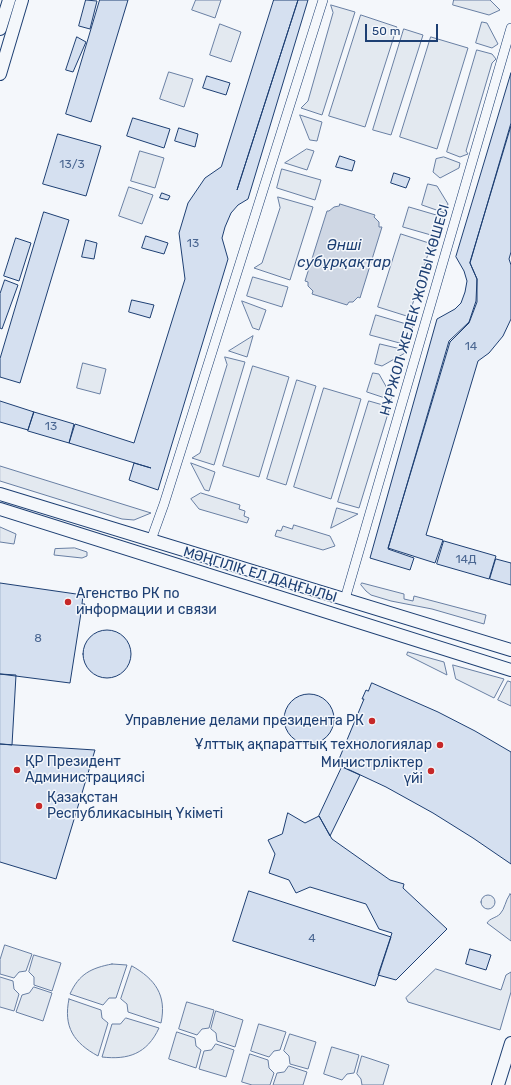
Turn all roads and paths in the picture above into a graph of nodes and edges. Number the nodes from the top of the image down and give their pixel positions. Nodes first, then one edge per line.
1 (9, 0) edge
2 (22, 0) edge
3 (323, 0) edge
4 (511, 28) edge
5 (0, 29) edge
6 (0, 74) edge
7 (0, 494) edge
8 (0, 509) edge
9 (151, 540) junction
10 (345, 599) junction
11 (511, 650) edge
12 (511, 670) edge
13 (511, 1043) edge
14 (498, 1085) edge

1 - 5 main road
2 - 6 main road
3 - 9 street
4 - 10 street, НҰРЖОЛ ЖЕЛЕК ЖОЛЫ КӨШЕСІ
7 - 9 main road, МӘҢГІЛІК ЕЛ ДАҢҒЫЛЫ
8 - 12 main road, МӘҢГІЛІК ЕЛ ДАҢҒЫЛЫ
9 - 10 main road, МӘҢГІЛІК ЕЛ ДАҢҒЫЛЫ
10 - 11 main road, МӘҢГІЛІК ЕЛ ДАҢҒЫЛЫ
13 - 14 main road

